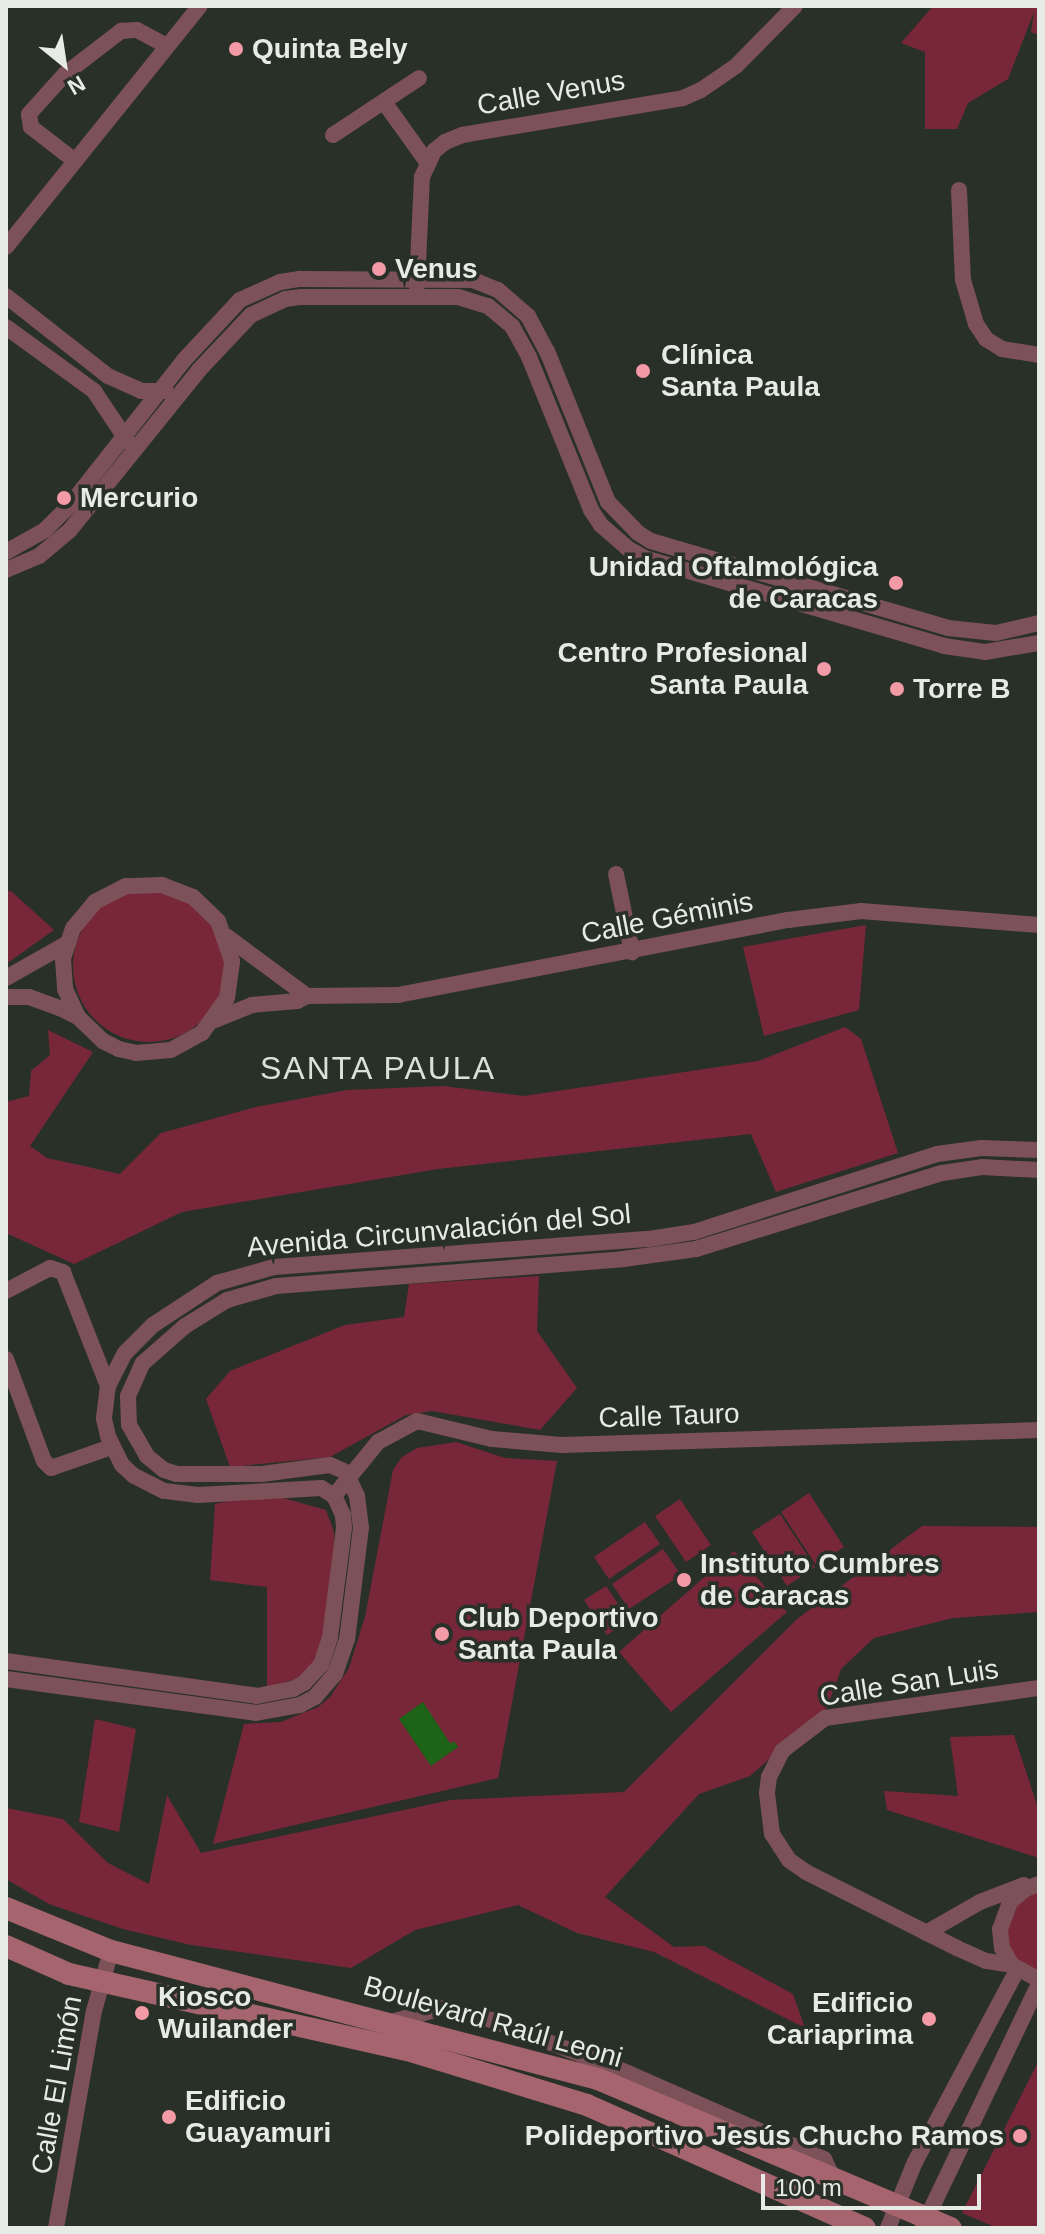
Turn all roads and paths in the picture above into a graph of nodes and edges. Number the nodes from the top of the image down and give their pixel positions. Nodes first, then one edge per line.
1 (200, 6) edge
2 (795, 6) edge
3 (167, 46) junction
4 (419, 78) dead end
5 (384, 102) junction
6 (333, 135) dead end
7 (75, 161) junction
8 (427, 162) junction
9 (959, 190) dead end
10 (6, 247) edge
11 (416, 278) junction
12 (418, 295) junction
13 (6, 296) edge
14 (6, 327) edge
15 (1039, 355) edge
16 (159, 391) junction
17 (177, 399) junction
18 (124, 438) junction
19 (138, 449) junction
20 (6, 552) edge
21 (6, 570) edge
22 (1039, 623) edge
23 (1039, 643) edge
24 (616, 874) dead end
25 (1037, 922) edge
26 (226, 936) junction
27 (66, 944) junction
28 (632, 952) junction
29 (6, 978) edge
30 (307, 996) junction
31 (6, 997) edge
32 (78, 1017) junction
33 (215, 1020) junction
34 (1039, 1150) edge
35 (1039, 1170) edge
36 (6, 1291) edge
37 (6, 1359) edge
38 (108, 1386) junction
39 (1039, 1430) edge
40 (111, 1447) junction
41 (351, 1479) junction
42 (334, 1496) junction
43 (6, 1661) edge
44 (6, 1679) edge
45 (1039, 1688) edge
46 (1036, 1885) edge
47 (6, 1908) edge
48 (926, 1933) junction
49 (6, 1946) edge
50 (111, 1951) junction
51 (1014, 1967) junction
52 (1039, 1982) edge
53 (102, 1983) junction
54 (897, 2206) junction
55 (925, 2223) edge
56 (56, 2228) edge
57 (865, 2228) edge
58 (888, 2228) edge
59 (951, 2228) edge

1 - 3 street
2 - 8 street, Calle Venus
3 - 7 street
3 - 7 street
4 - 5 street
5 - 6 street
5 - 8 street
7 - 10 street
8 - 11 street
9 - 15 street
11 - 12 street
11 - 16 street
11 - 22 street
12 - 17 street
12 - 23 street
13 - 16 street
14 - 18 street
16 - 17 street
16 - 18 street
17 - 19 street
18 - 19 street
18 - 20 street
19 - 21 street
24 - 28 street
25 - 28 street, Calle Géminis
26 - 27 street
26 - 30 street
26 - 33 street, Calle Géminis
27 - 29 street
27 - 32 street, Calle Géminis
28 - 30 street, Calle Géminis
30 - 33 street, Calle Géminis
31 - 32 street, Calle Géminis
32 - 33 street, Calle Géminis
34 - 38 street, Avenida Circunvalación del Sol
35 - 41 street, Avenida Circunvalación del Sol
36 - 38 street
37 - 40 street
38 - 40 street, Avenida Circunvalación del Sol
39 - 41 street, Calle Tauro
40 - 42 street
41 - 42 street, Calle Tauro
41 - 44 street
42 - 43 street
45 - 48 street, Calle San Luis
46 - 48 street
46 - 51 street
47 - 50 main road, Boulevard Raúl Leoni
48 - 51 street, Calle San Luis
49 - 53 main road, Boulevard Raúl Leoni
50 - 53 street, Calle El Limón
50 - 54 main road, Boulevard Raúl Leoni
51 - 52 street, Calle San Luis
51 - 54 street
52 - 55 street
53 - 56 street, Calle El Limón
53 - 57 main road, Boulevard Raúl Leoni
54 - 55 main road, Boulevard Raúl Leoni
54 - 58 street
55 - 59 main road, Boulevard Raúl Leoni

